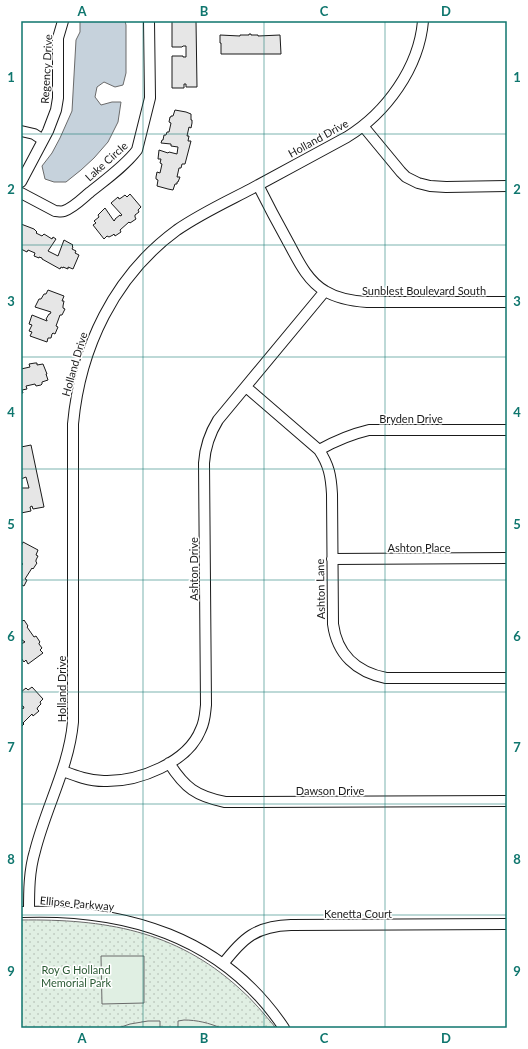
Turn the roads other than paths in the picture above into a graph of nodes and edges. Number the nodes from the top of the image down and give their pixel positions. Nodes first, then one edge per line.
1 (62, 21) edge
2 (149, 21) edge
3 (423, 21) edge
4 (363, 126) junction
5 (21, 131) edge
6 (43, 140) junction
7 (21, 182) edge
8 (258, 185) junction
9 (507, 186) edge
10 (21, 193) edge
11 (325, 291) junction
12 (507, 302) edge
13 (246, 387) junction
14 (507, 430) edge
15 (319, 450) junction
16 (507, 558) edge
17 (332, 559) junction
18 (507, 678) edge
19 (169, 763) junction
20 (63, 771) junction
21 (507, 801) edge
22 (25, 912) edge
23 (507, 924) edge
24 (222, 964) junction
25 (284, 1028) edge

1 - 6 street, Regency Drive
2 - 10 street, Lake Circle
3 - 4 street, Holland Drive
4 - 8 street, Holland Drive
4 - 9 street
5 - 6 street
6 - 7 street, Regency Drive
8 - 11 street, Sunblest Boulevard South
8 - 20 street, Holland Drive
11 - 12 street, Sunblest Boulevard South
11 - 13 street, Ashton Drive
13 - 15 street, Ashton Lane
13 - 19 street, Ashton Drive
14 - 15 street, Bryden Drive
15 - 17 street, Ashton Lane
16 - 17 street, Ashton Place
17 - 18 street, Ashton Lane
19 - 20 street, Ashton Drive
19 - 21 street, Dawson Drive
20 - 22 street, Holland Drive
22 - 24 street, Ellipse Parkway
23 - 24 street, Kenetta Court
24 - 25 street, Ellipse Parkway

